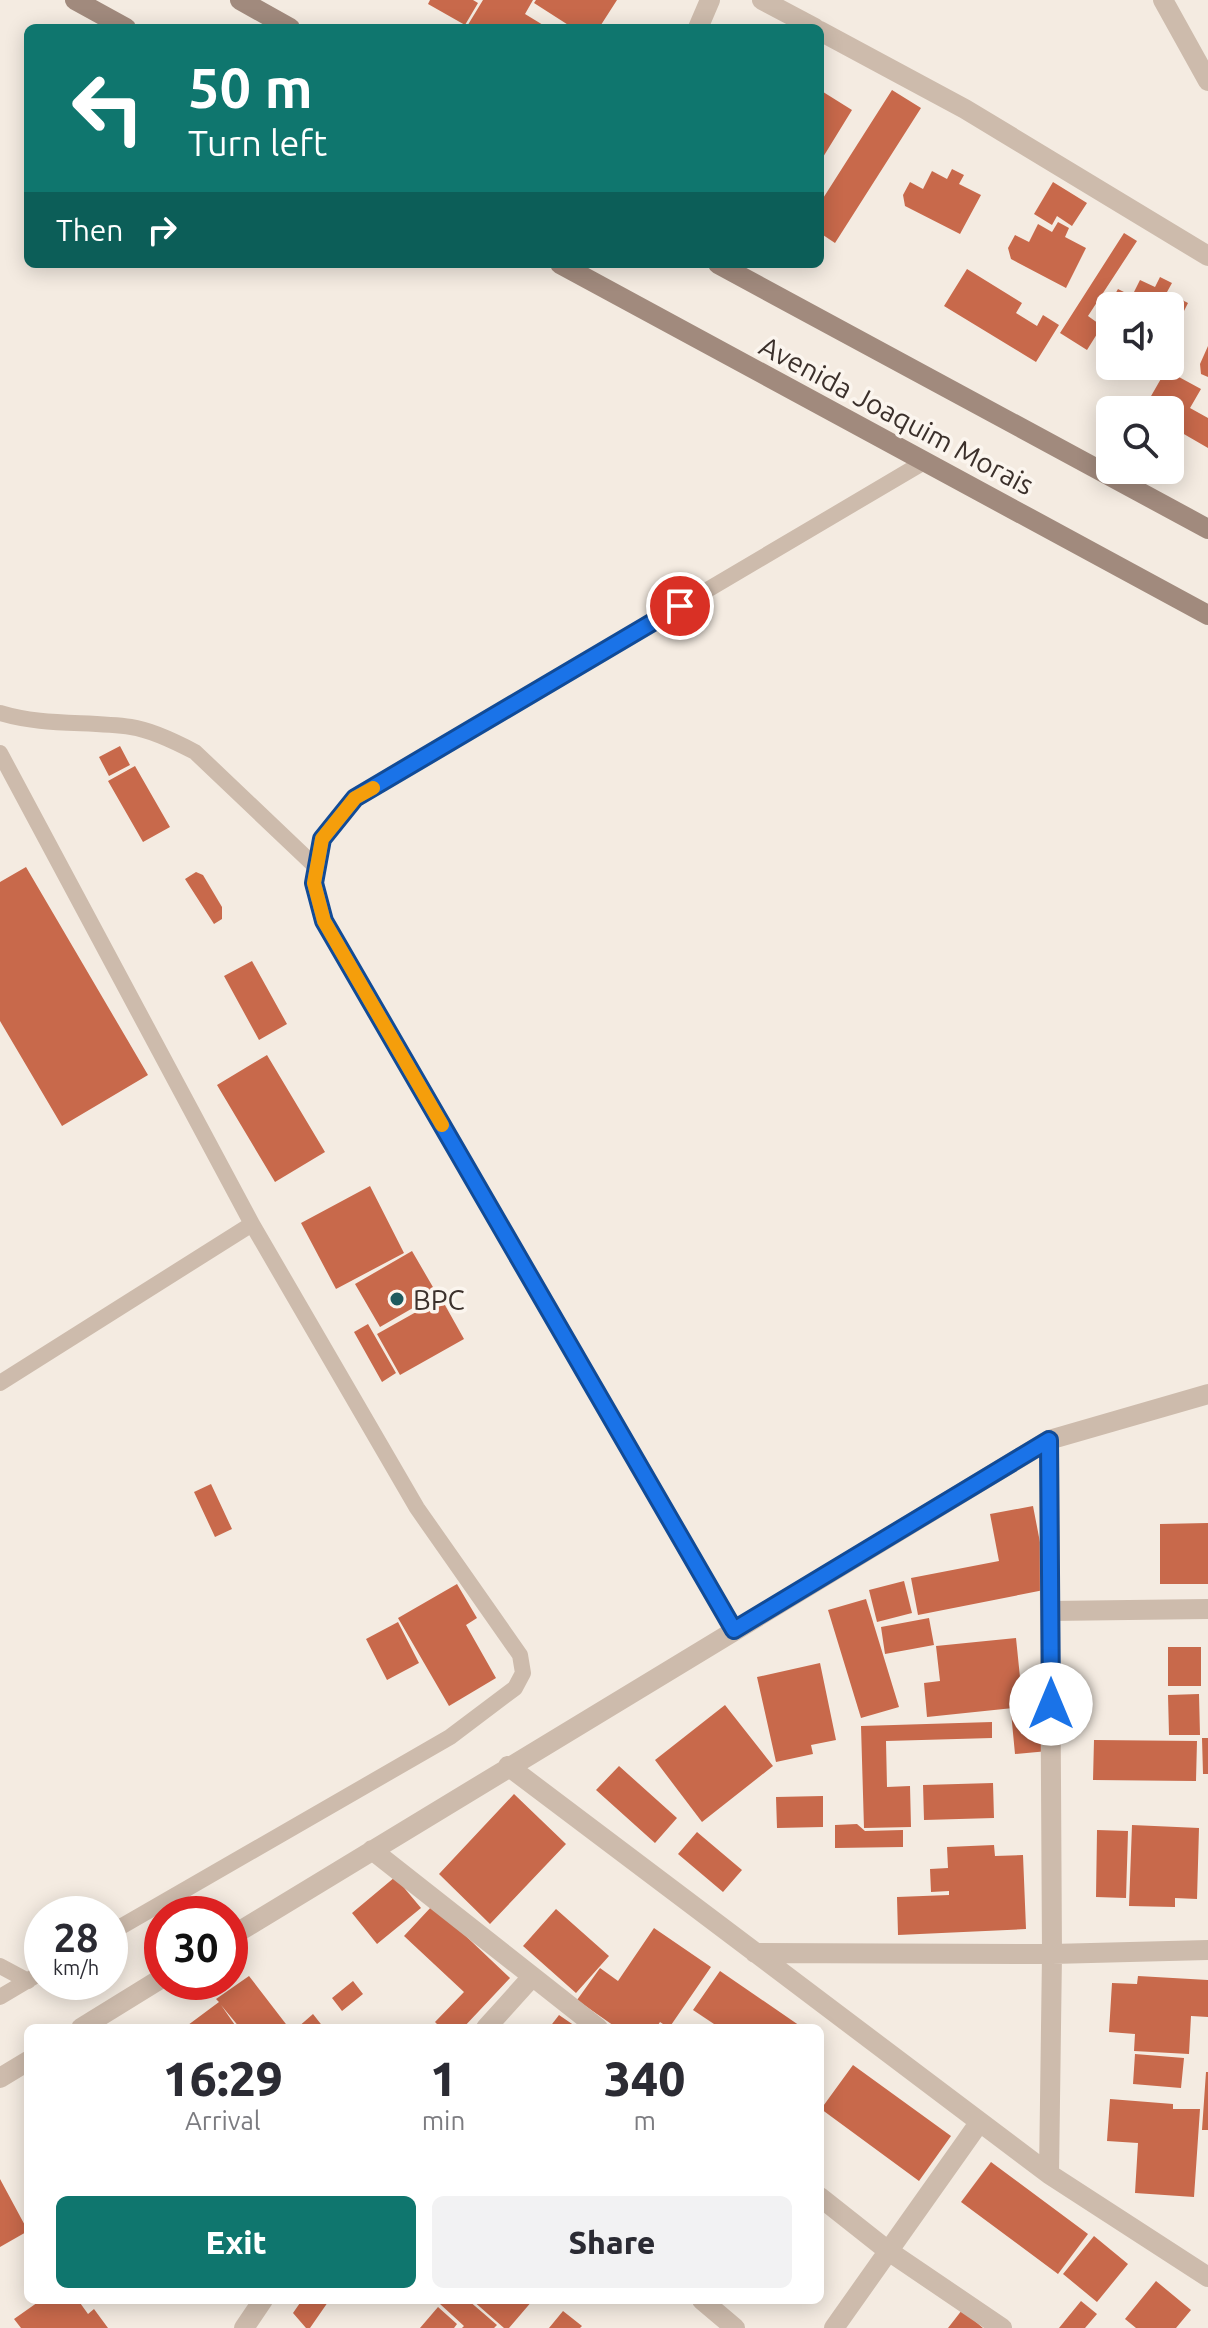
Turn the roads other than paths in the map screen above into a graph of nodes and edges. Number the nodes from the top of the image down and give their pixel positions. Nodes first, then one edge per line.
1 (75, 0) edge
2 (240, 0) edge
3 (710, 0) edge
4 (762, 0) edge
5 (1163, 0) edge
6 (119, 24) edge
7 (283, 24) edge
8 (700, 24) edge
9 (807, 24) edge
10 (824, 33) edge
11 (1208, 81) edge
12 (1208, 256) edge
13 (567, 268) edge
14 (725, 268) edge
15 (924, 462) junction
16 (1208, 529) edge
17 (1208, 615) edge
18 (0, 713) edge
19 (0, 753) edge
20 (317, 868) junction
21 (252, 1224) junction
22 (0, 1383) edge
23 (1208, 1394) edge
24 (1049, 1440) junction
25 (1208, 1609) edge
26 (1050, 1611) junction
27 (734, 1630) junction
28 (508, 1766) junction
29 (372, 1850) junction
30 (128, 1923) edge
31 (248, 1926) edge
32 (1208, 1950) edge
33 (755, 1953) junction
34 (1052, 1954) junction
35 (0, 1966) edge
36 (24, 1973) edge
37 (531, 1978) junction
38 (24, 1983) edge
39 (144, 1989) edge
40 (0, 1997) edge
41 (87, 2024) edge
42 (490, 2024) edge
43 (593, 2024) edge
44 (24, 2063) edge
45 (0, 2078) edge
46 (979, 2123) junction
47 (1049, 2174) junction
48 (824, 2200) edge
49 (887, 2250) junction
50 (1208, 2277) edge
51 (260, 2304) edge
52 (707, 2304) edge
53 (244, 2328) edge
54 (735, 2328) edge
55 (834, 2328) edge
56 (1002, 2328) edge

1 - 6 street
2 - 7 street
3 - 8 street
4 - 9 street
5 - 11 street
10 - 12 street
13 - 15 street, Avenida Joaquim Morais
14 - 16 street, Avenida Joaquim Morais
15 - 17 street, Avenida Joaquim Morais
15 - 20 lane
18 - 20 lane
19 - 21 lane
20 - 27 lane
21 - 22 lane
21 - 30 lane
23 - 24 street
24 - 26 street
24 - 27 street
25 - 26 street
26 - 34 street
27 - 28 street
28 - 29 street
28 - 33 street
29 - 31 street
29 - 37 street
32 - 34 street
33 - 34 street
33 - 46 street
34 - 47 street
35 - 36 lane
37 - 42 street
37 - 43 street
38 - 40 lane
39 - 41 street
44 - 45 street
46 - 47 street
46 - 49 street
47 - 50 street
48 - 49 street
49 - 55 street
49 - 56 street
51 - 53 street
52 - 54 street

